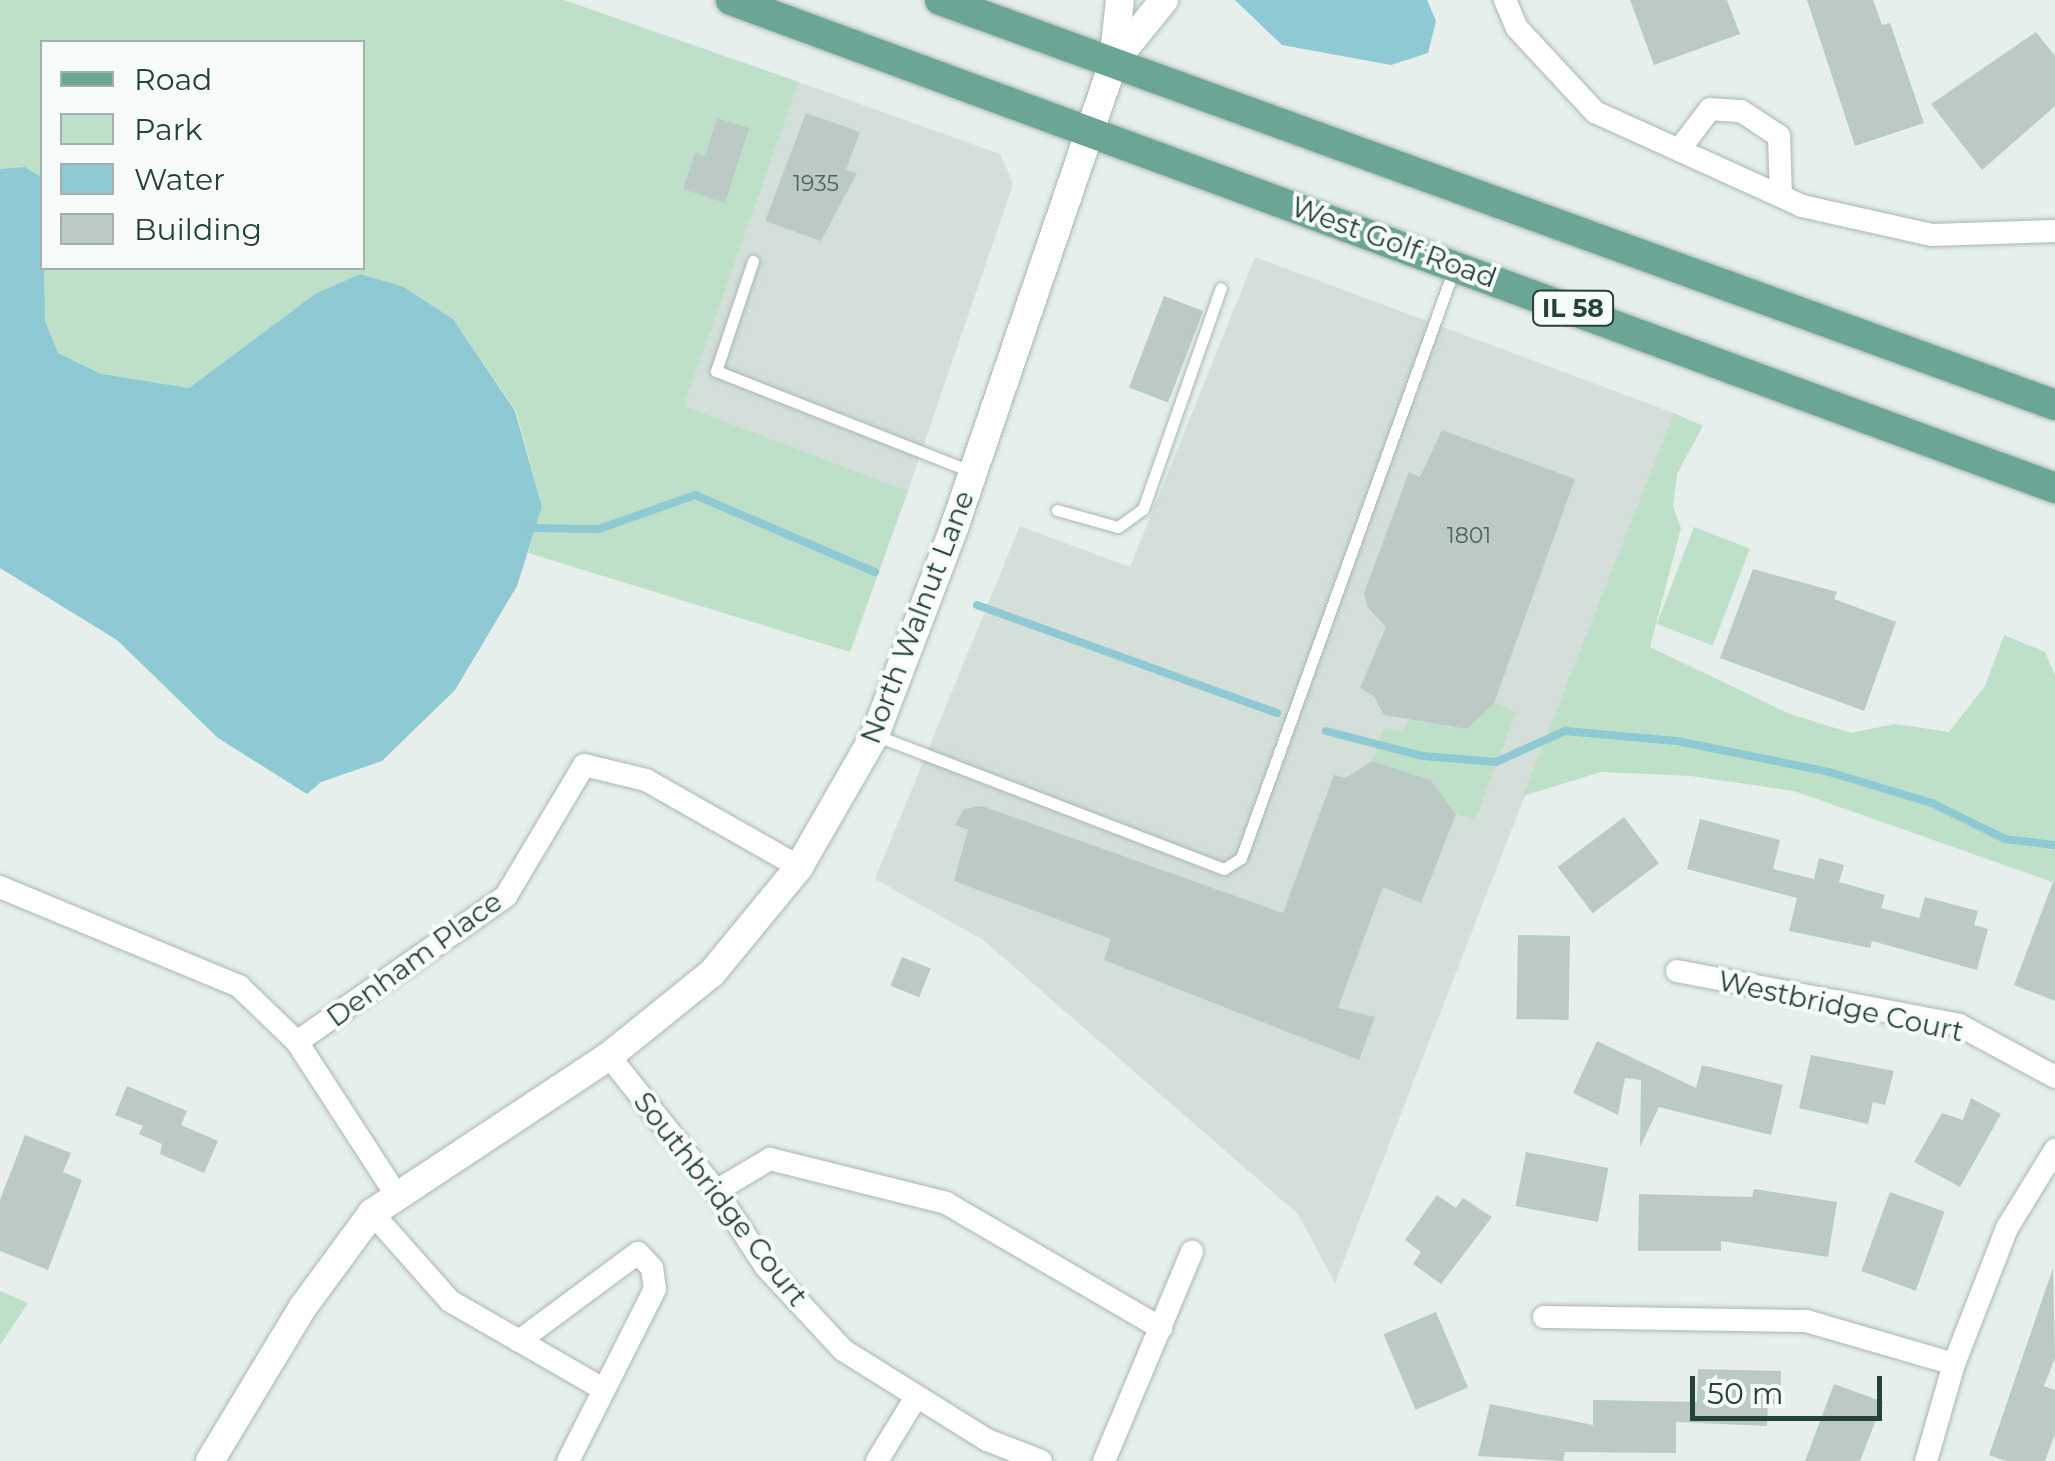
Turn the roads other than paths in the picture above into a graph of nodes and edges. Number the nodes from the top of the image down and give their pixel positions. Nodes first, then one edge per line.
1 (731, 0) edge
2 (940, 0) edge
3 (1120, 0) edge
4 (1164, 0) edge
5 (1505, 0) edge
6 (1113, 63) junction
7 (1089, 130) junction
8 (1679, 150) junction
9 (1781, 196) junction
10 (2055, 231) edge
11 (753, 262) dead end
12 (1455, 264) junction
13 (1221, 288) dead end
14 (2055, 406) edge
15 (973, 472) junction
16 (2055, 488) edge
17 (1057, 510) dead end
18 (875, 735) junction
19 (799, 867) junction
20 (0, 886) edge
21 (1677, 972) dead end
22 (297, 1042) junction
23 (609, 1056) junction
24 (2055, 1077) edge
25 (2055, 1150) edge
26 (716, 1191) junction
27 (398, 1196) junction
28 (372, 1212) junction
29 (1192, 1252) dead end
30 (1544, 1316) dead end
31 (1161, 1328) junction
32 (519, 1341) junction
33 (1954, 1364) junction
34 (600, 1388) junction
35 (916, 1397) junction
36 (210, 1461) edge
37 (568, 1461) edge
38 (877, 1461) edge
39 (1042, 1461) edge
40 (1104, 1461) edge
41 (1926, 1461) edge

1 - 7 main road, West Golf Road / IL 58
2 - 6 main road
3 - 6 street
4 - 6 street
5 - 8 street
6 - 7 street, North Walnut Lane
6 - 14 main road
7 - 12 main road, West Golf Road / IL 58
7 - 15 street, North Walnut Lane
8 - 9 street
8 - 9 street
9 - 10 street
11 - 15 lane
12 - 16 main road, West Golf Road / IL 58
12 - 18 lane
13 - 17 lane
15 - 18 street, North Walnut Lane
18 - 19 street, North Walnut Lane
19 - 22 street, Denham Place
19 - 23 street, North Walnut Lane
20 - 22 street
21 - 24 street, Westbridge Court
22 - 27 street
23 - 26 street, Southbridge Court
23 - 27 street, North Walnut Lane
25 - 33 street
26 - 31 street
26 - 35 street, Southbridge Court
27 - 28 street, North Walnut Lane
28 - 32 street
28 - 36 street, North Walnut Lane
29 - 31 street
30 - 33 street
31 - 40 street
32 - 34 street
32 - 34 street
33 - 41 street
34 - 37 street
35 - 38 street
35 - 39 street, Southbridge Court

